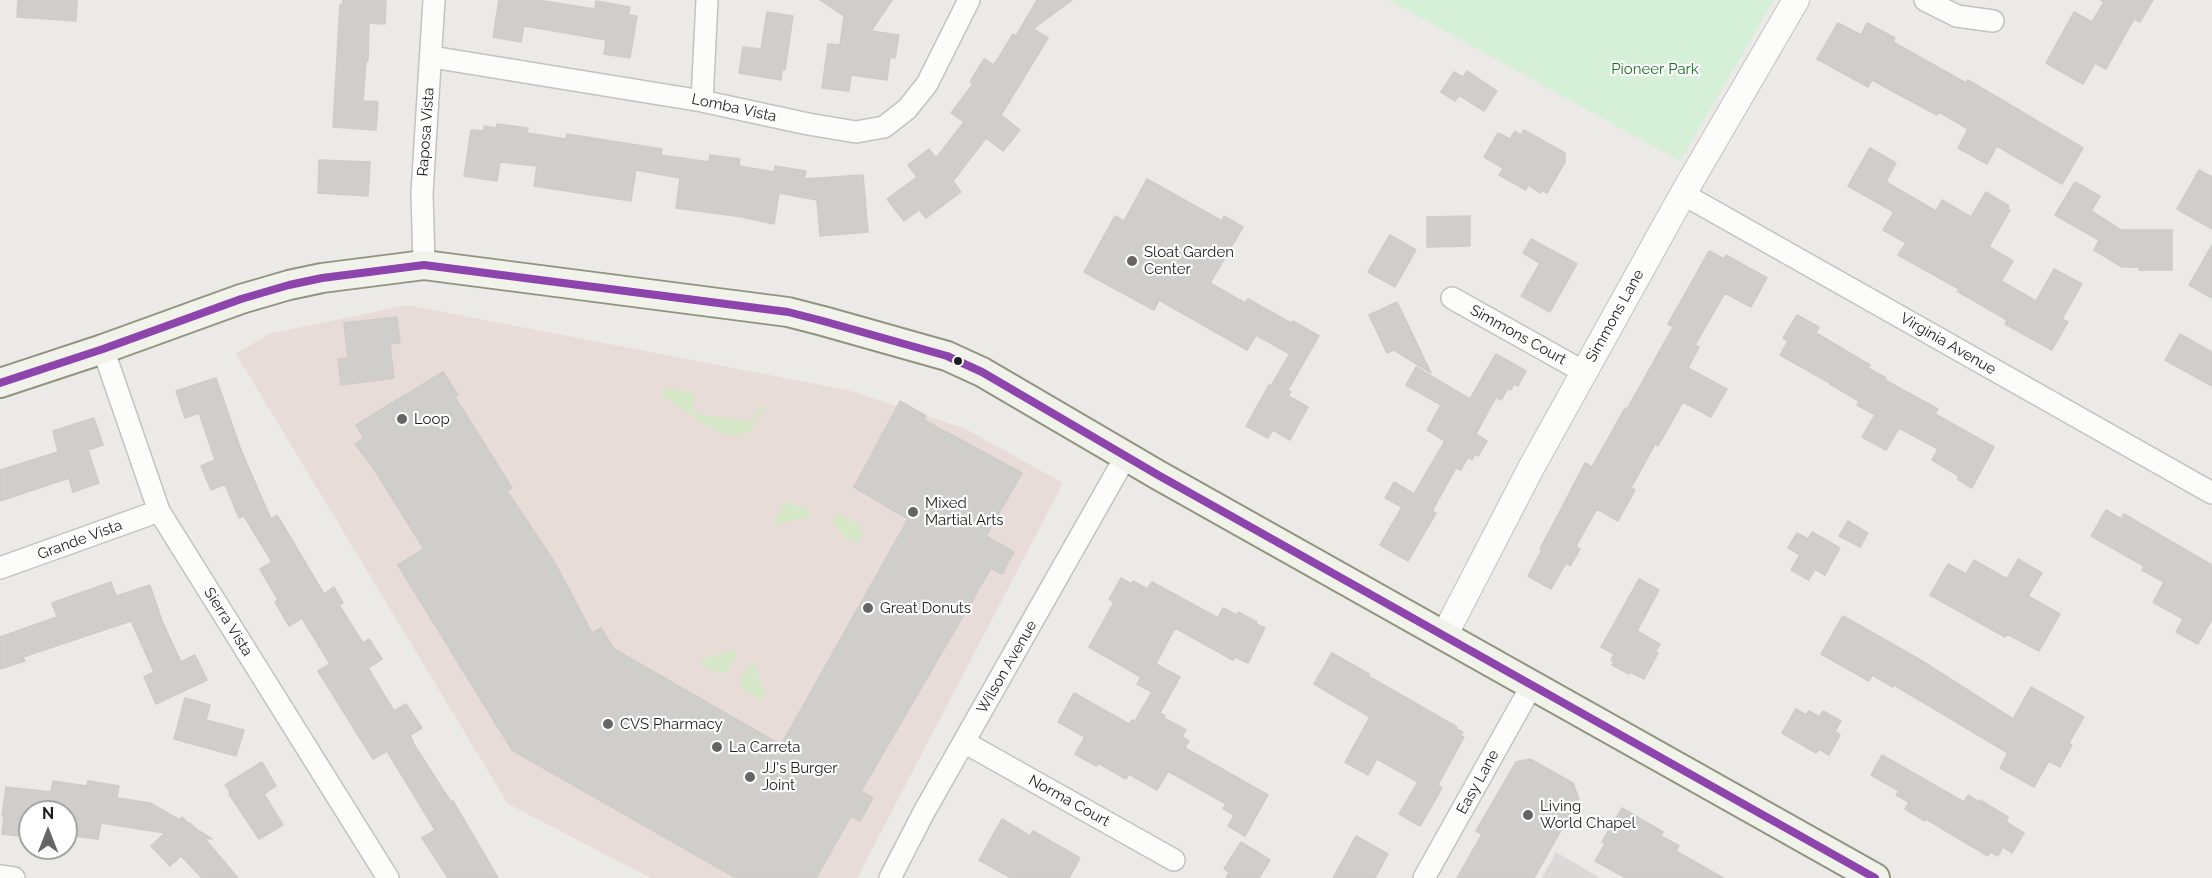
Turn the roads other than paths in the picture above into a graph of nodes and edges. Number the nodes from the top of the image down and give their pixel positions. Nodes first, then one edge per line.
1 (434, 0) edge
2 (707, 0) edge
3 (969, 0) edge
4 (1796, 0) edge
5 (1925, 0) edge
6 (1993, 21) dead end
7 (432, 57) junction
8 (702, 100) junction
9 (1683, 194) junction
10 (424, 265) junction
11 (1452, 298) dead end
12 (103, 349) junction
13 (1584, 372) junction
14 (0, 383) edge
15 (1126, 456) junction
16 (2212, 492) edge
17 (159, 511) junction
18 (0, 568) edge
19 (1444, 636) junction
20 (1532, 685) junction
21 (964, 742) junction
22 (1174, 860) dead end
23 (0, 876) edge
24 (14, 878) edge
25 (388, 878) edge
26 (890, 878) edge
27 (1424, 878) edge
28 (1875, 878) edge

1 - 7 street, Raposa Vista
2 - 8 street
3 - 8 street, Lomba Vista
4 - 9 street, Simmons Lane
5 - 6 street
7 - 8 street, Lomba Vista
7 - 10 street, Raposa Vista
9 - 13 street, Simmons Lane
9 - 16 street, Virginia Avenue
10 - 12 main road
10 - 15 main road
11 - 13 street, Simmons Court
12 - 14 main road
12 - 17 street, Sierra Vista
13 - 19 street, Simmons Lane
15 - 19 main road
15 - 21 street, Wilson Avenue
17 - 18 street, Grande Vista
17 - 25 street, Sierra Vista
19 - 20 main road
20 - 27 street, Easy Lane
20 - 28 main road
21 - 22 street, Norma Court
21 - 26 street, Wilson Avenue
23 - 24 street

